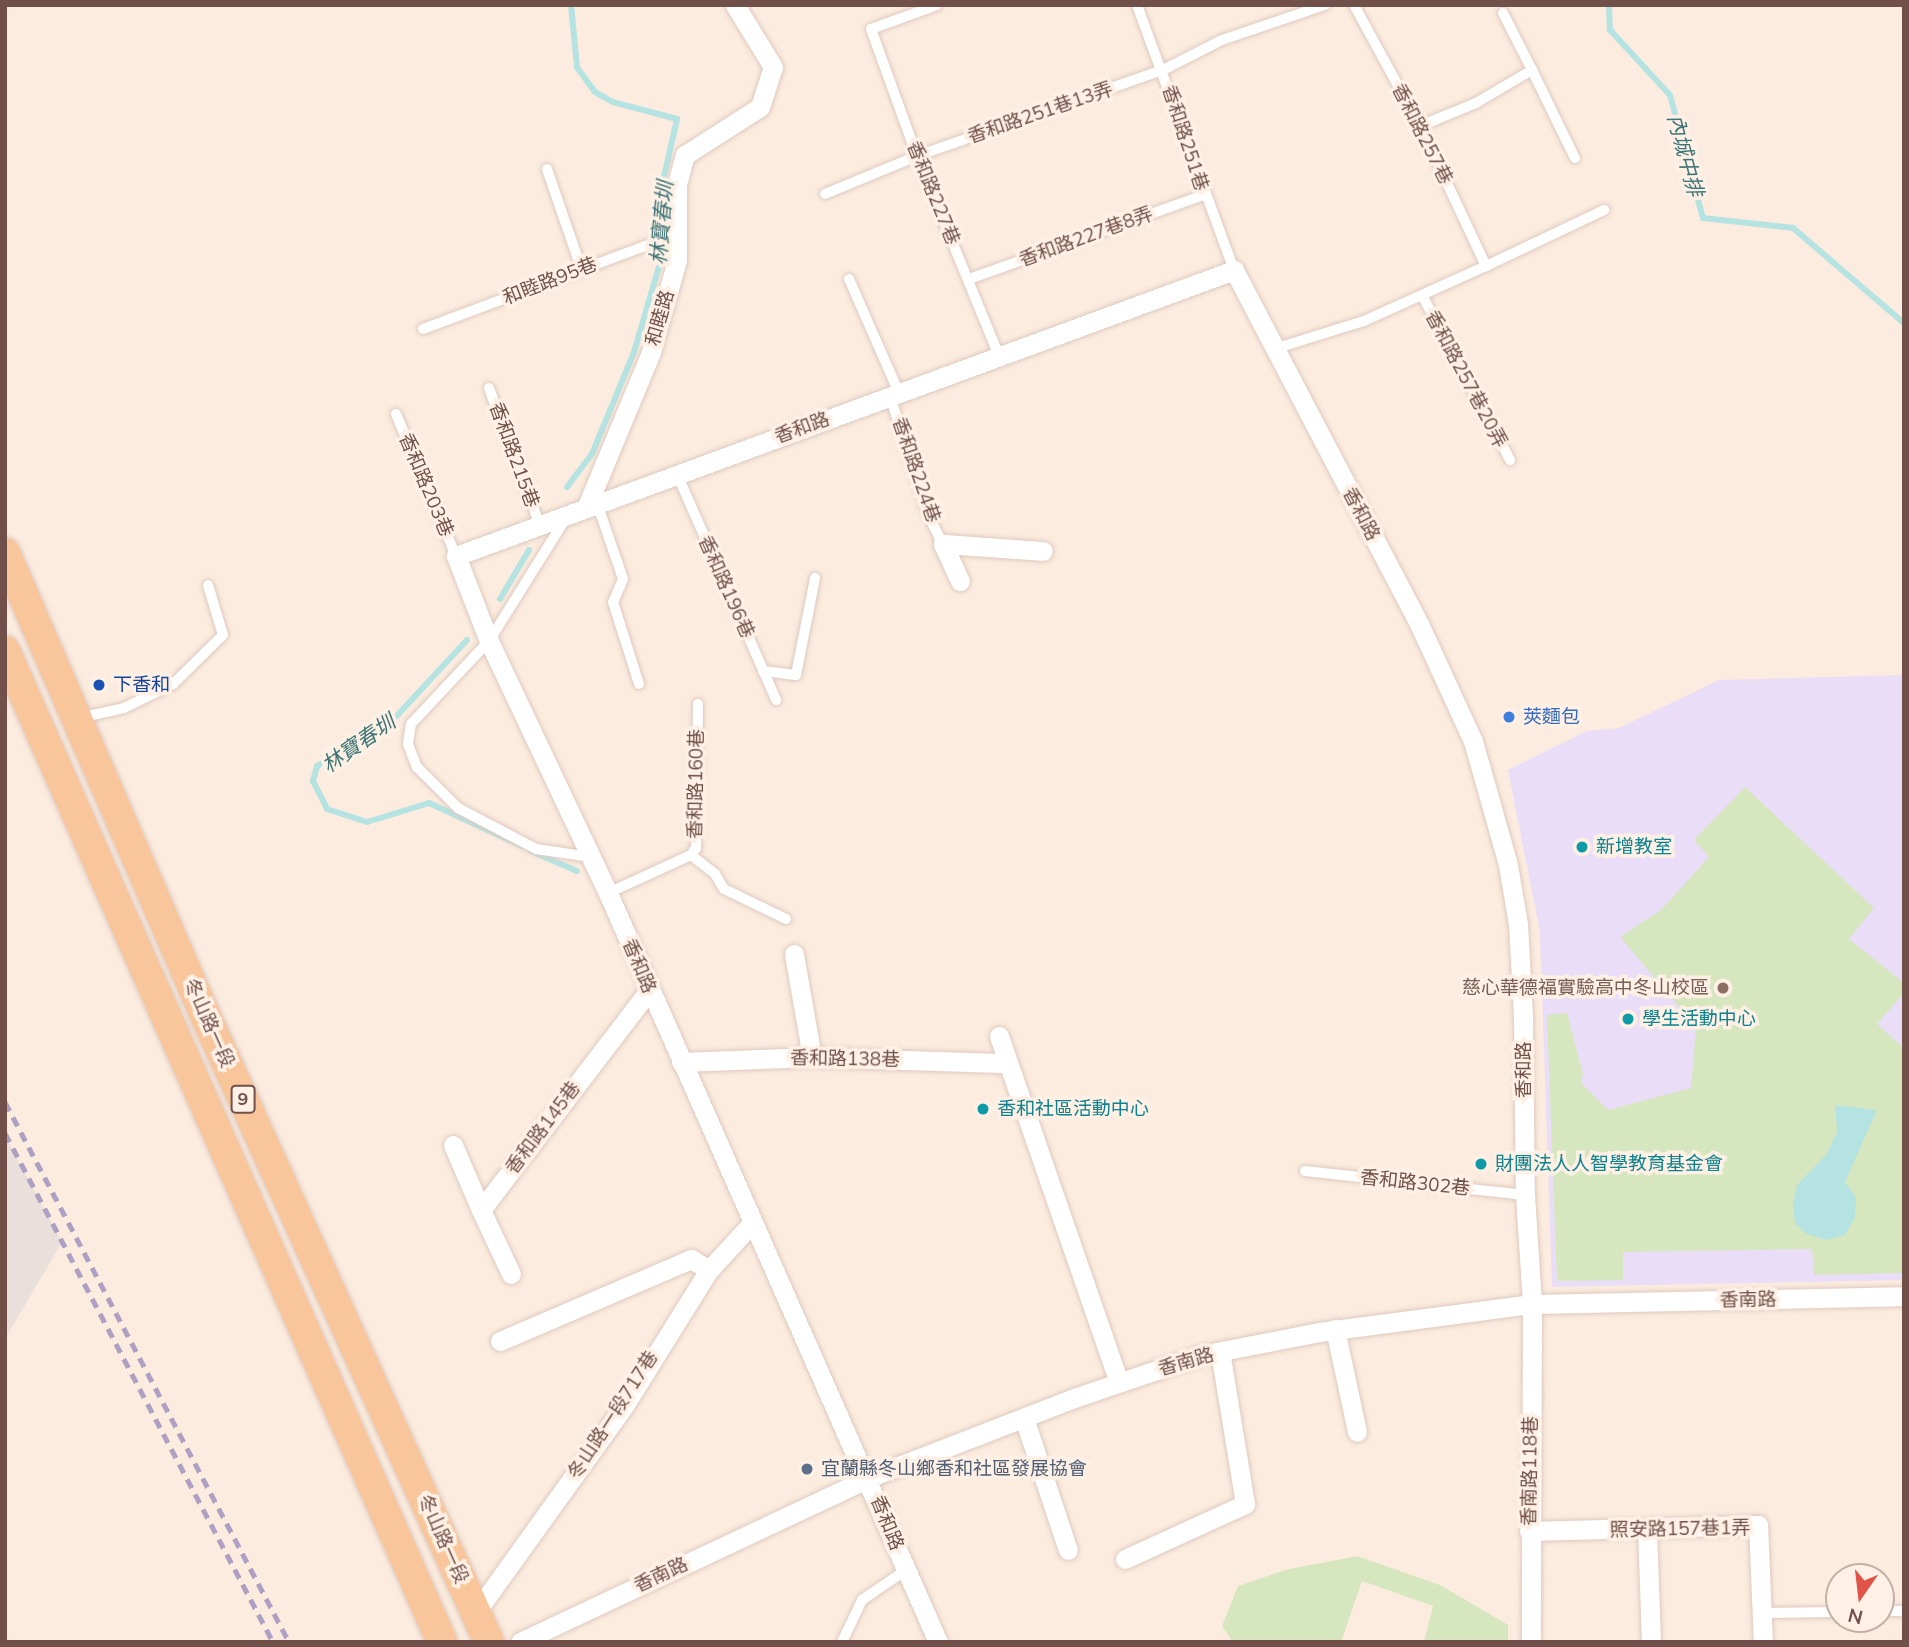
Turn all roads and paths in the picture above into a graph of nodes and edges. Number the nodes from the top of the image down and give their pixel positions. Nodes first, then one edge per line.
1 (735, 5) edge
2 (937, 5) edge
3 (1137, 5) edge
4 (1325, 5) edge
5 (1354, 5) edge
6 (1503, 13) dead end
7 (1163, 69) junction
8 (1532, 70) junction
9 (1420, 125) junction
10 (917, 156) junction
11 (1575, 158) dead end
12 (547, 169) dead end
13 (825, 194) dead end
14 (1203, 195) junction
15 (1604, 210) dead end
16 (673, 234) junction
17 (1486, 266) junction
18 (581, 268) junction
19 (1234, 270) junction
20 (849, 279) dead end
21 (969, 279) junction
22 (1423, 297) junction
23 (423, 329) dead end
24 (1273, 349) junction
25 (999, 356) junction
26 (489, 387) dead end
27 (895, 394) junction
28 (396, 414) dead end
29 (1510, 460) dead end
30 (676, 473) junction
31 (585, 507) junction
32 (539, 523) junction
33 (943, 544) junction
34 (1043, 551) dead end
35 (5, 553) edge
36 (456, 556) junction
37 (815, 578) dead end
38 (960, 581) dead end
39 (208, 585) dead end
40 (487, 637) junction
41 (5, 651) edge
42 (763, 671) junction
43 (639, 684) dead end
44 (776, 700) dead end
45 (698, 704) dead end
46 (75, 719) junction
47 (40, 732) junction
48 (691, 855) junction
49 (591, 858) junction
50 (608, 893) junction
51 (786, 919) dead end
52 (794, 954) dead end
53 (649, 990) junction
54 (999, 1036) dead end
55 (812, 1057) junction
56 (681, 1062) junction
57 (1009, 1063) junction
58 (453, 1145) dead end
59 (1305, 1171) dead end
60 (1525, 1195) junction
61 (481, 1210) junction
62 (753, 1222) junction
63 (709, 1270) junction
64 (511, 1274) dead end
65 (1904, 1296) edge
66 (1532, 1304) junction
67 (1335, 1329) junction
68 (500, 1341) dead end
69 (1220, 1352) junction
70 (1119, 1382) junction
71 (1024, 1418) junction
72 (1357, 1432) dead end
73 (868, 1478) junction
74 (1647, 1528) junction
75 (1529, 1531) junction
76 (1068, 1550) dead end
77 (1125, 1559) dead end
78 (905, 1570) junction
79 (476, 1612) junction
80 (1825, 1612) edge
81 (1762, 1613) junction
82 (1531, 1640) edge
83 (442, 1642) edge
84 (489, 1642) edge
85 (520, 1642) edge
86 (842, 1642) edge
87 (938, 1642) edge
88 (1651, 1642) edge
89 (1763, 1642) edge

1 - 16 street, 和睦路
2 - 10 lane, 香和路227巷
3 - 7 lane, 香和路251巷
4 - 7 lane, 香和路251巷13弄
5 - 9 lane, 香和路257巷
6 - 8 lane
7 - 10 lane, 香和路251巷13弄
7 - 14 lane, 香和路251巷
8 - 9 lane
8 - 11 lane
9 - 17 lane, 香和路257巷
10 - 13 lane, 香和路251巷13弄
10 - 21 lane, 香和路227巷
12 - 18 lane
14 - 19 lane, 香和路251巷
14 - 21 lane, 香和路227巷8弄
15 - 17 lane
16 - 18 lane, 和睦路95巷
16 - 31 street, 和睦路
17 - 22 lane
18 - 23 lane, 和睦路95巷
19 - 24 street, 香和路
19 - 25 street, 香和路
20 - 27 lane, 香和路224巷
21 - 25 lane, 香和路227巷
22 - 24 lane
22 - 29 lane, 香和路257巷20弄
24 - 60 street, 香和路
25 - 27 street, 香和路
26 - 32 lane, 香和路215巷
27 - 30 street, 香和路
27 - 33 lane, 香和路224巷
28 - 36 lane, 香和路203巷
30 - 31 street, 香和路
30 - 42 lane, 香和路196巷
31 - 32 street, 香和路
31 - 40 lane
31 - 43 lane
32 - 36 street, 香和路
33 - 34 street
33 - 38 street
35 - 46 main road, 冬山路一段 / 9
36 - 40 street, 香和路
37 - 42 lane
39 - 46 lane
40 - 49 street, 香和路
40 - 49 lane
41 - 47 main road, 冬山路一段 / 9
42 - 44 lane, 香和路196巷
45 - 48 lane, 香和路160巷
46 - 47 main road
46 - 79 main road, 冬山路一段 / 9
47 - 83 main road, 冬山路一段 / 9
48 - 50 lane, 香和路160巷
48 - 51 lane
49 - 50 street, 香和路
50 - 53 street, 香和路
52 - 55 street
53 - 56 street, 香和路
53 - 61 street, 香和路145巷
54 - 57 street
55 - 56 street, 香和路138巷
55 - 57 street, 香和路138巷
56 - 62 street, 香和路
57 - 70 street
58 - 61 street
59 - 60 lane, 香和路302巷
60 - 66 street, 香和路
61 - 64 street
62 - 63 street, 冬山路一段717巷
62 - 73 street, 香和路
63 - 68 street
63 - 79 street, 冬山路一段717巷
65 - 66 street, 香南路
66 - 67 street, 香南路
66 - 75 street, 香南路118巷
67 - 69 street, 香南路
67 - 72 street
69 - 70 street, 香南路
69 - 77 street
70 - 71 street, 香南路
71 - 73 street, 香南路
71 - 76 street
73 - 78 street, 香和路
73 - 85 street, 香南路
74 - 75 street, 照安路157巷1弄
74 - 81 street, 照安路157巷1弄
74 - 88 street
75 - 82 street, 香南路118巷
78 - 86 lane
78 - 87 street, 香和路
79 - 84 main road, 冬山路一段 / 9
80 - 81 lane
81 - 89 street, 照安路157巷1弄

